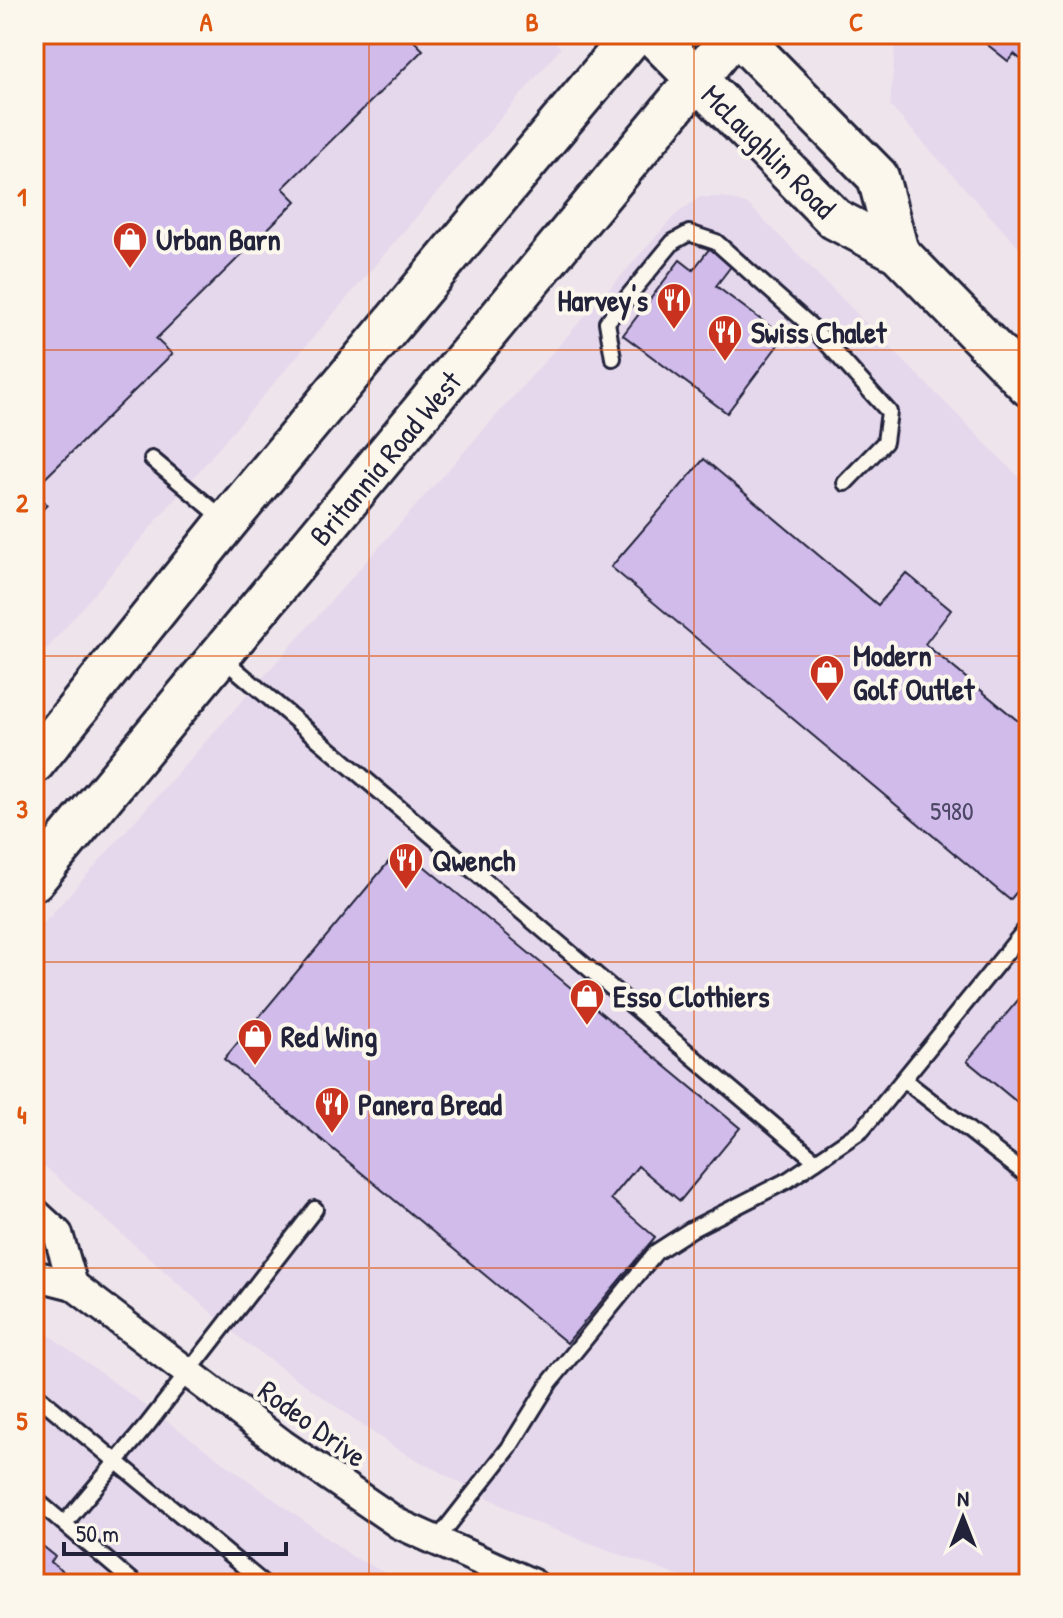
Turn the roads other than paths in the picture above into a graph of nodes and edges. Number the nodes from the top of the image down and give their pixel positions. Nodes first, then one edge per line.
1 (634, 34) edge
2 (652, 34) edge
3 (735, 34) edge
4 (697, 80) junction
5 (898, 252) junction
6 (613, 358) dead end
7 (1025, 375) edge
8 (152, 459) dead end
9 (845, 483) dead end
10 (227, 522) junction
11 (220, 656) junction
12 (34, 763) edge
13 (34, 880) edge
14 (1029, 925) edge
15 (904, 1080) junction
16 (816, 1161) junction
17 (1029, 1177) edge
18 (315, 1209) dead end
19 (34, 1212) edge
20 (34, 1275) edge
21 (73, 1285) junction
22 (186, 1371) junction
23 (34, 1393) edge
24 (118, 1460) junction
25 (34, 1498) edge
26 (65, 1523) junction
27 (436, 1541) junction
28 (135, 1584) edge
29 (264, 1584) edge
30 (533, 1584) edge

1 - 10 main road
2 - 4 main road, McLaughlin Road
3 - 4 main road, Britannia Road West
3 - 5 main road, McLaughlin Road
4 - 5 main road, McLaughlin Road
4 - 11 main road, Britannia Road West
5 - 7 main road, McLaughlin Road
6 - 9 lane
8 - 10 lane
10 - 12 main road
11 - 13 main road, Britannia Road West
11 - 16 lane
14 - 15 lane
15 - 16 lane
15 - 17 lane
16 - 27 lane
18 - 22 lane
19 - 21 street
20 - 21 street, Rodeo Drive
21 - 22 street, Rodeo Drive
22 - 24 lane
22 - 27 street, Rodeo Drive
23 - 24 lane
24 - 26 lane
24 - 29 lane
25 - 26 lane
26 - 28 lane
27 - 30 street, Rodeo Drive

